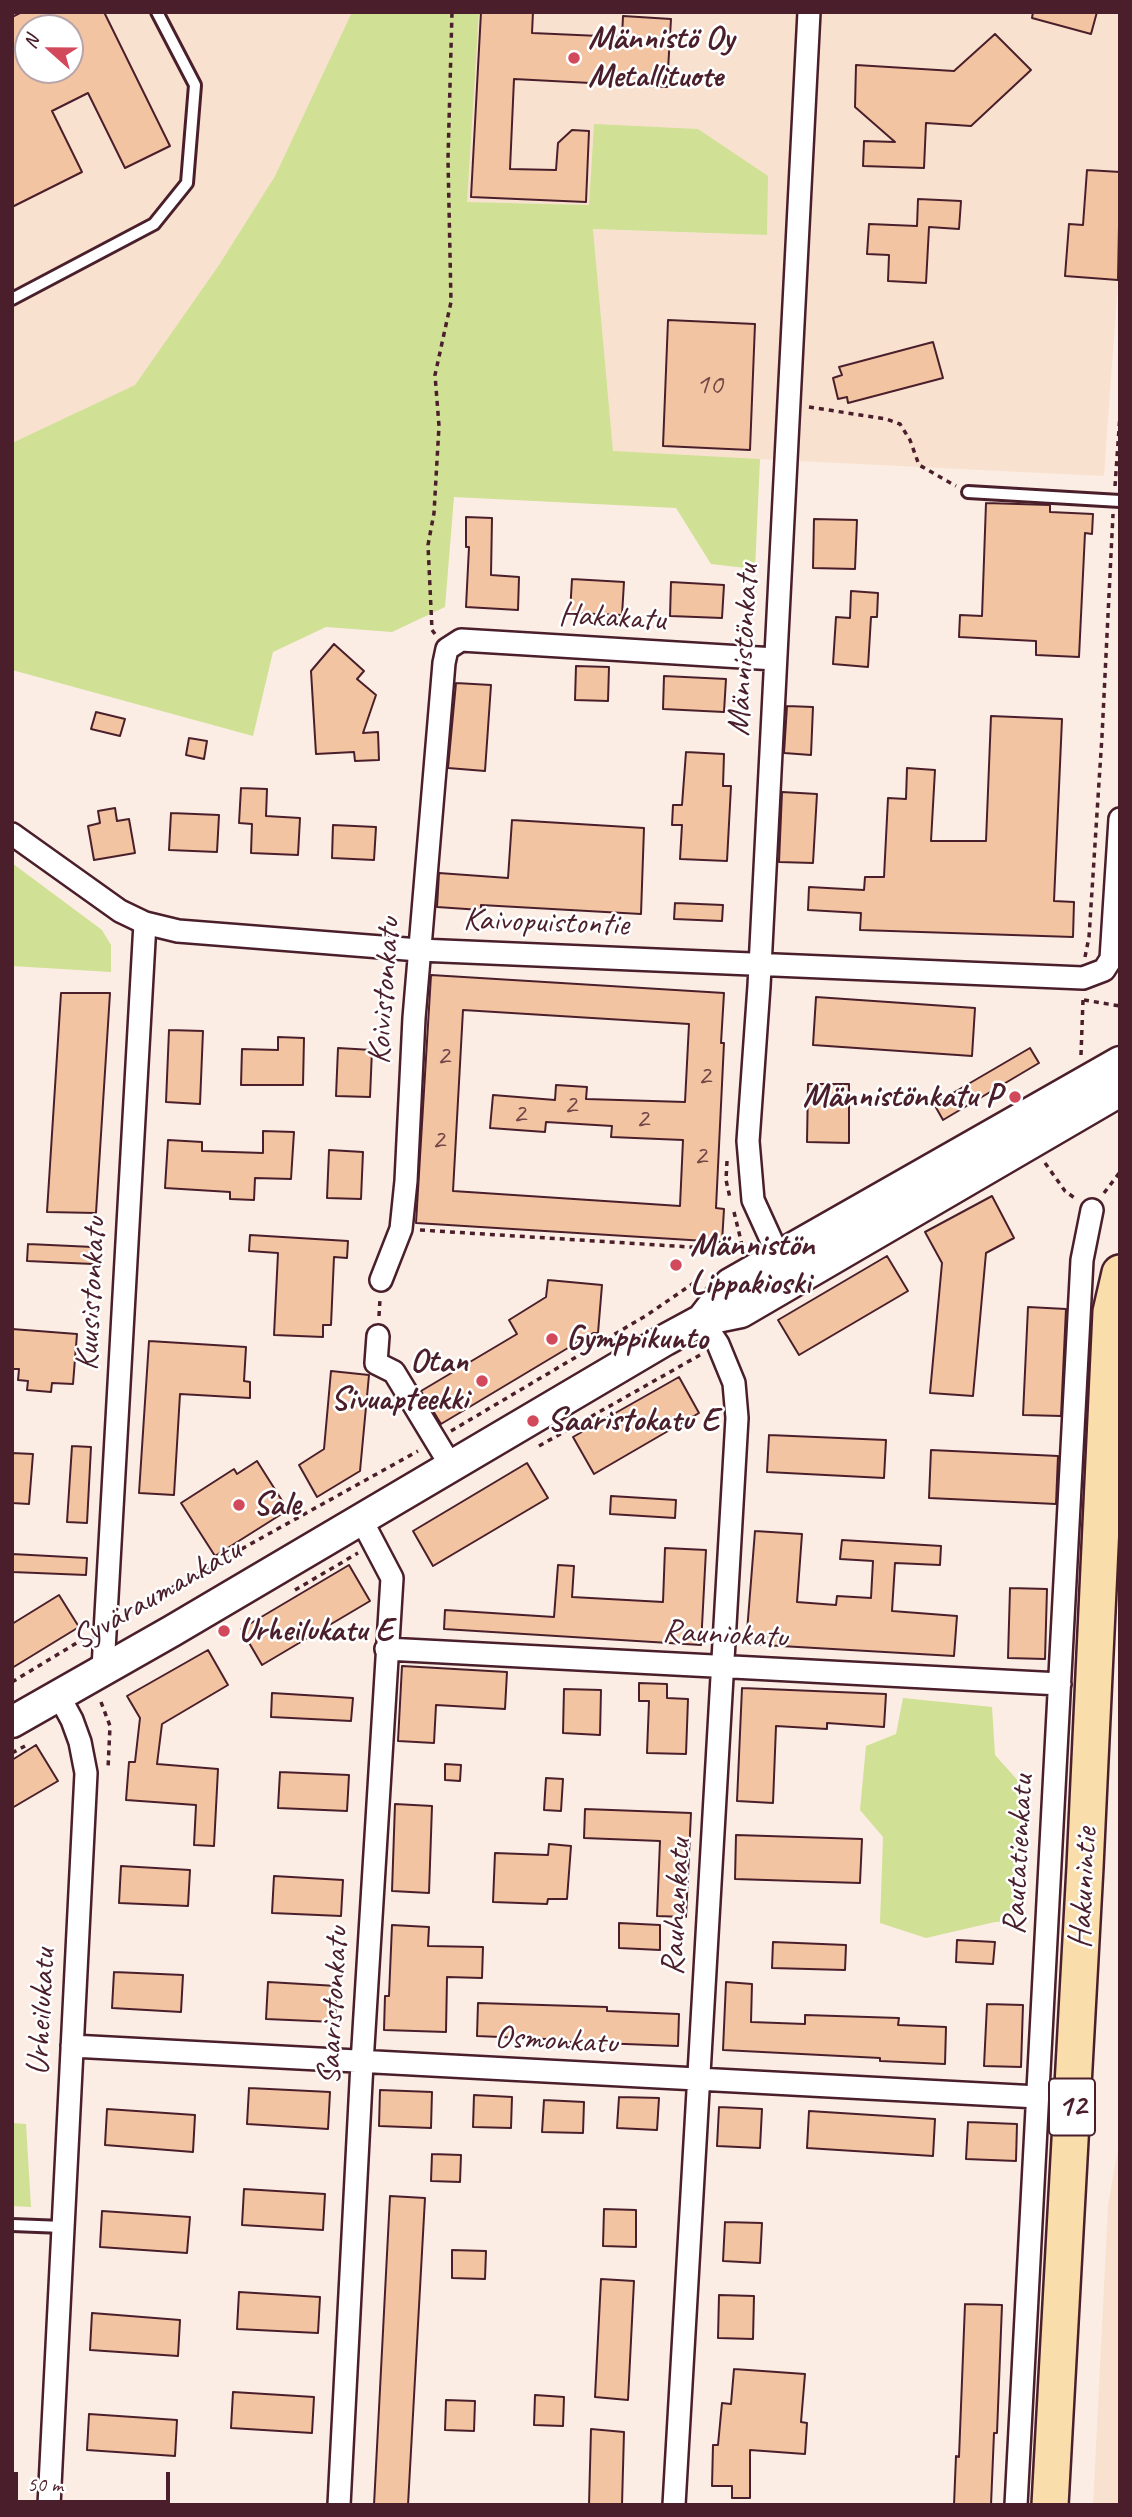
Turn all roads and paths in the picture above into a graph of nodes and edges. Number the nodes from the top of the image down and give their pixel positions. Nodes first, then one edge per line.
1 (157, 12) edge
2 (452, 12) edge
3 (809, 12) edge
4 (12, 299) edge
5 (789, 404) junction
6 (1120, 415) edge
7 (968, 492) joint
8 (1117, 501) edge
9 (447, 649) junction
10 (775, 659) junction
11 (1120, 819) edge
12 (12, 834) edge
13 (145, 923) junction
14 (419, 950) junction
15 (760, 964) junction
16 (1083, 978) junction
17 (1081, 1060) dead end
18 (1120, 1062) edge
19 (1120, 1091) edge
20 (1042, 1158) dead end
21 (1120, 1172) edge
22 (726, 1180) dead end
23 (1092, 1210) junction
24 (401, 1229) junction
25 (777, 1255) junction
26 (1120, 1273) edge
27 (381, 1280) joint
28 (792, 1282) junction
29 (702, 1320) junction
30 (378, 1336) joint
31 (451, 1466) junction
32 (361, 1519) junction
33 (73, 1645) dead end
34 (386, 1649) junction
35 (722, 1666) junction
36 (103, 1668) junction
37 (12, 1682) edge
38 (1060, 1684) junction
39 (59, 1696) junction
40 (12, 1722) edge
41 (72, 2046) junction
42 (362, 2063) junction
43 (699, 2080) junction
44 (1038, 2097) junction
45 (12, 2225) edge
46 (62, 2227) junction
47 (49, 2505) edge
48 (339, 2505) edge
49 (674, 2505) edge
50 (1016, 2505) edge
51 (1050, 2505) edge

1 - 4 lane
2 - 9 path
3 - 5 street, Männistönkatu
5 - 7 path
5 - 10 street, Männistönkatu
6 - 8 path
7 - 8 lane
8 - 16 path
9 - 10 street, Hakakatu
9 - 14 street, Koivistonkatu
10 - 15 street, Männistönkatu
11 - 16 street, Kaivopuistontie
12 - 13 street, Kaivopuistontie
13 - 14 street, Kaivopuistontie
13 - 36 street, Kuusistonkatu
14 - 15 street, Kaivopuistontie
14 - 24 street, Koivistonkatu
15 - 16 street, Kaivopuistontie
15 - 25 street, Männistönkatu
16 - 17 path
18 - 25 main road, Syväraumankatu
19 - 28 main road, Syväraumankatu
20 - 23 path
21 - 23 path
22 - 24 path
23 - 38 street, Rautatienkatu
24 - 27 street, Koivistonkatu
25 - 28 street, Männistönkatu
25 - 29 main road, Syväraumankatu
26 - 51 highway, Hakunintie / 12
27 - 30 path
28 - 29 main road, Syväraumankatu
29 - 31 main road, Syväraumankatu
29 - 35 street, Rauhankatu
30 - 31 street
31 - 32 main road, Syväraumankatu
32 - 34 street, Saaristonkatu
32 - 36 main road, Syväraumankatu
33 - 37 path
34 - 35 street, Rauniokatu
34 - 42 street, Saaristonkatu
35 - 38 street, Rauniokatu
35 - 43 street, Rauhankatu
36 - 39 main road, Syväraumankatu
38 - 44 street, Rautatienkatu
39 - 40 main road, Syväraumankatu
39 - 41 street, Urheilukatu
41 - 42 street, Osmonkatu
41 - 46 street, Urheilukatu
42 - 43 street, Osmonkatu
42 - 48 street, Saaristonkatu
43 - 44 street, Osmonkatu
43 - 49 street, Rauhankatu
44 - 50 street, Rautatienkatu
45 - 46 lane
46 - 47 street, Urheilukatu

